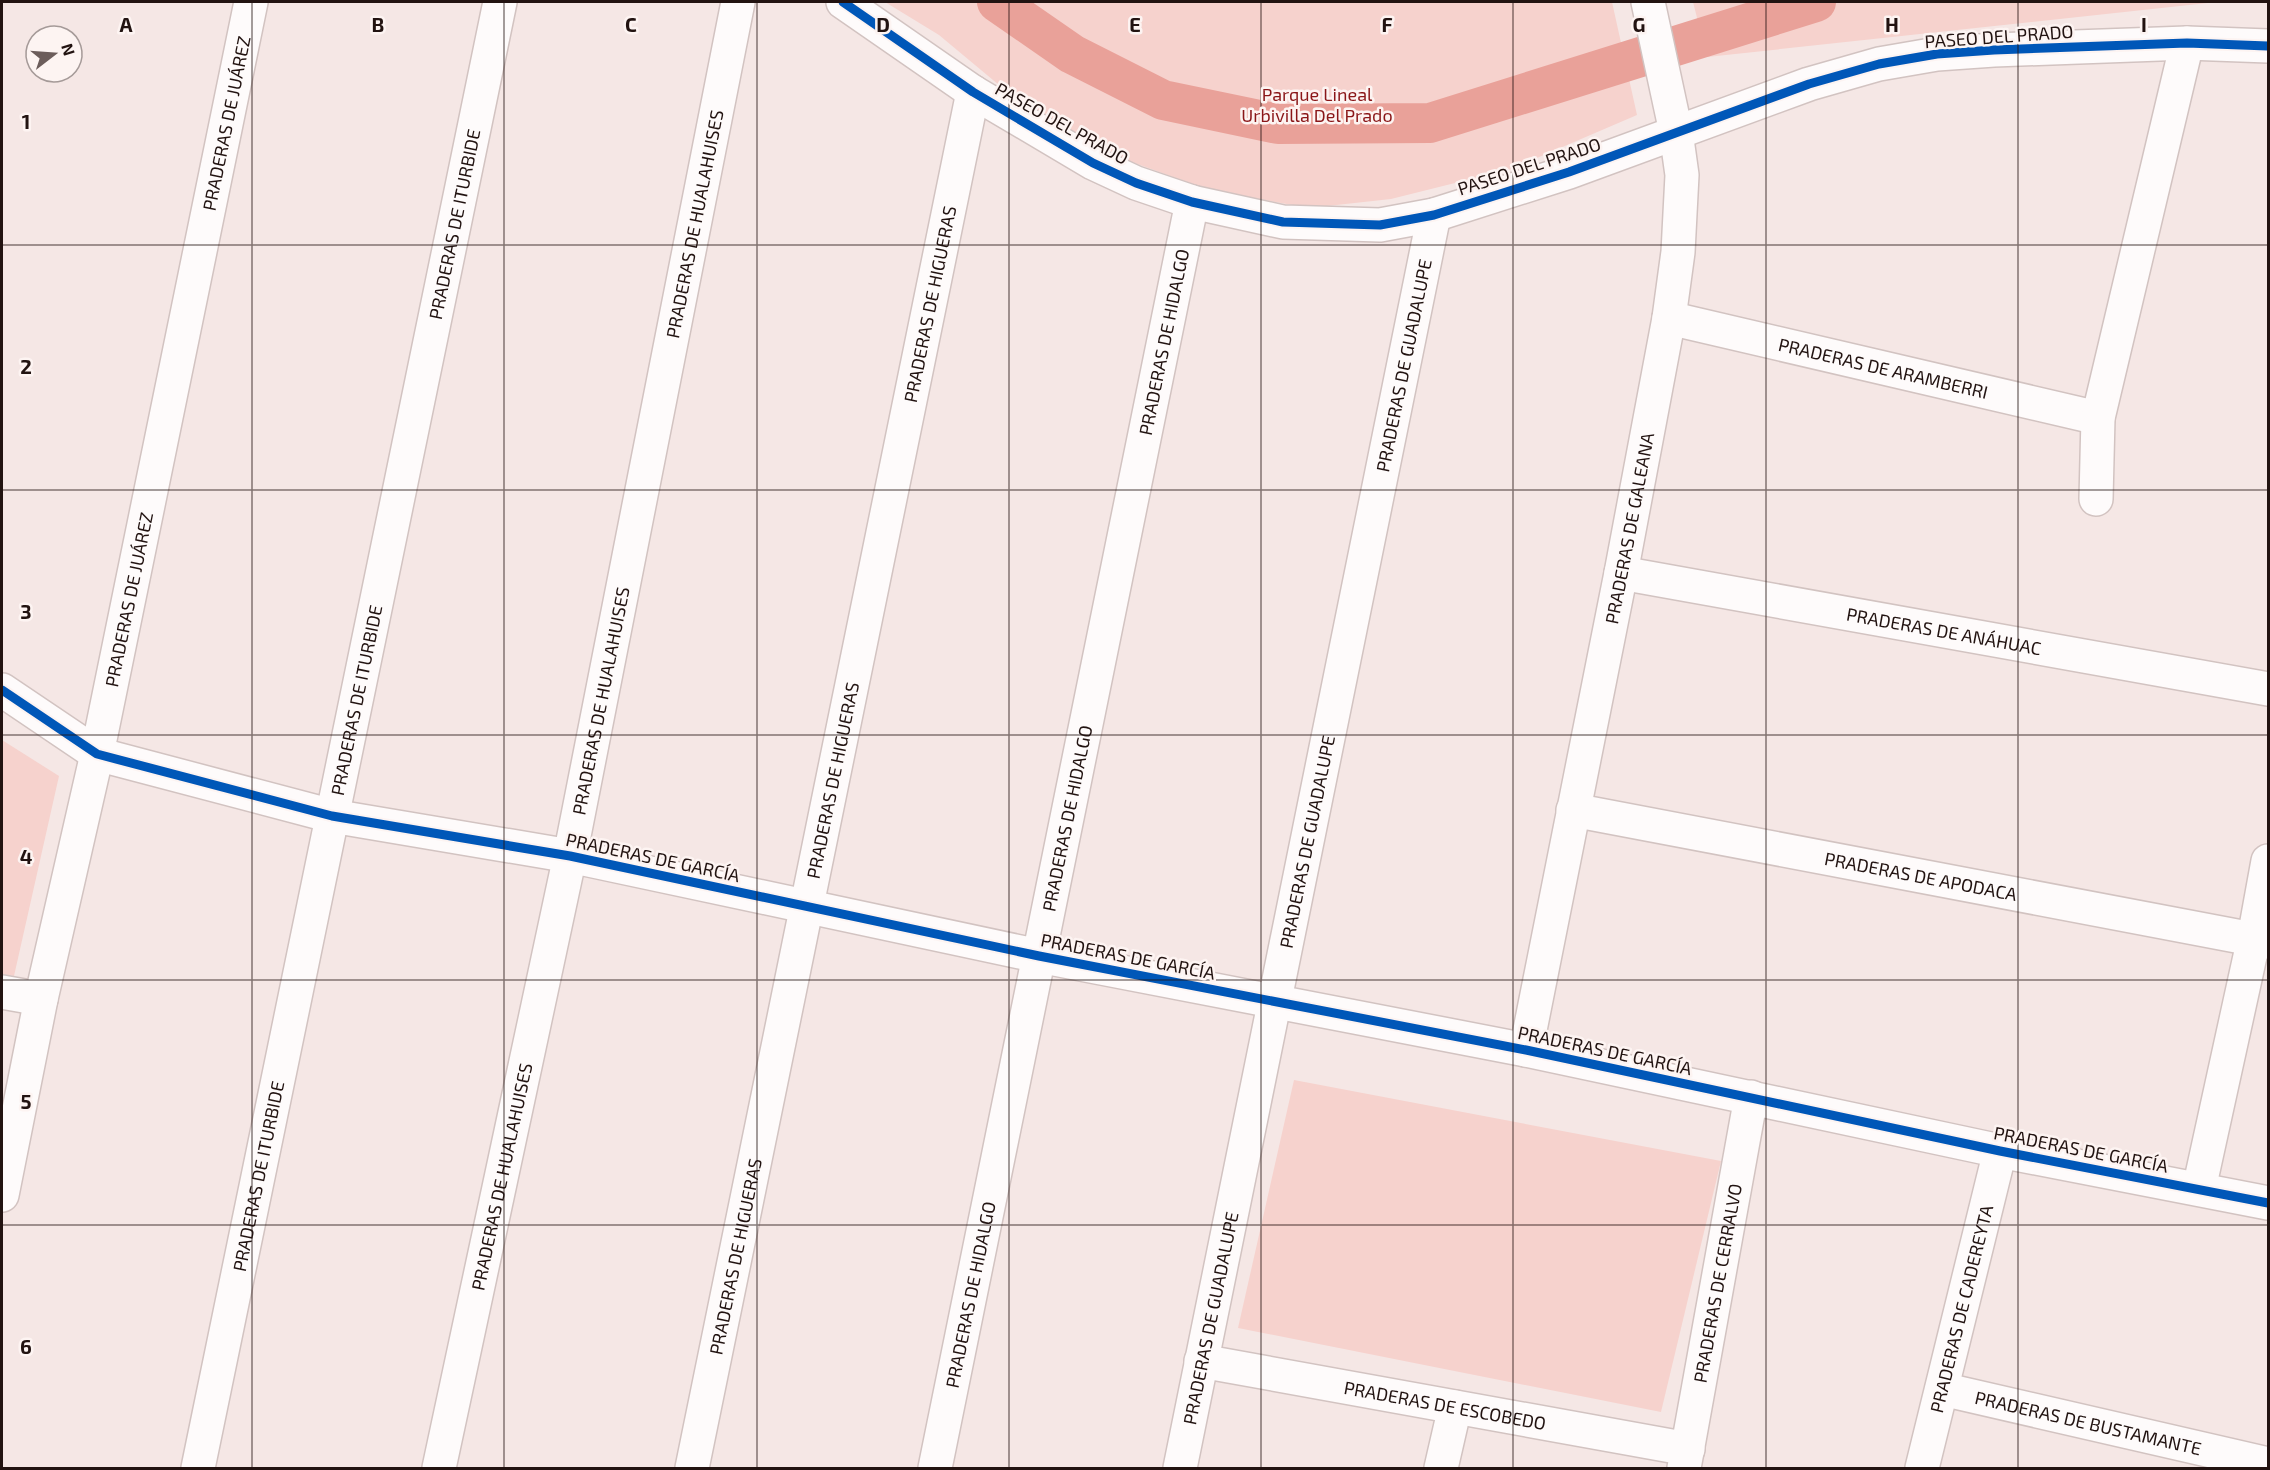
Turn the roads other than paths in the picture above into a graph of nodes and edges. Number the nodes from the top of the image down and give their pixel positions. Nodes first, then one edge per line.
1 (251, 2) edge
2 (500, 2) edge
3 (738, 2) edge
4 (843, 2) edge
5 (1648, 2) edge
6 (2187, 43) junction
7 (2268, 46) edge
8 (973, 92) junction
9 (1676, 132) junction
10 (1192, 202) junction
11 (1434, 215) junction
12 (1669, 318) junction
13 (2098, 418) junction
14 (2096, 500) dead end
15 (1621, 573) junction
16 (2268, 689) edge
17 (2, 690) edge
18 (97, 754) junction
19 (1573, 810) junction
20 (332, 816) junction
21 (570, 856) junction
22 (2268, 861) edge
23 (806, 906) junction
24 (2261, 940) edge
25 (1040, 956) junction
26 (2, 992) edge
27 (42, 999) junction
28 (1273, 1002) junction
29 (1526, 1050) junction
30 (1751, 1097) junction
31 (2000, 1151) junction
32 (2199, 1189) junction
33 (2, 1195) edge
34 (2268, 1203) edge
35 (1202, 1361) junction
36 (1942, 1389) junction
37 (1455, 1407) junction
38 (1686, 1459) edge
39 (2268, 1464) edge
40 (198, 1468) edge
41 (439, 1468) edge
42 (692, 1468) edge
43 (935, 1468) edge
44 (1180, 1468) edge
45 (1441, 1468) edge
46 (1922, 1468) edge

1 - 18 street, PRADERAS DE JUÁREZ
2 - 20 street, PRADERAS DE ITURBIDE
3 - 21 street, PRADERAS DE HUALAHUISES
4 - 8 street, PASEO DEL PRADO
5 - 9 street, PRADERAS DE GALEANA
6 - 7 street, PASEO DEL PRADO
6 - 9 street, PASEO DEL PRADO
6 - 13 street
8 - 10 street, PASEO DEL PRADO
8 - 23 street, PRADERAS DE HIGUERAS
9 - 11 street, PASEO DEL PRADO
9 - 12 street, PRADERAS DE GALEANA
10 - 11 street, PASEO DEL PRADO
10 - 25 street, PRADERAS DE HIDALGO
11 - 28 street, PRADERAS DE GUADALUPE
12 - 13 street, PRADERAS DE ARAMBERRI
12 - 15 street, PRADERAS DE GALEANA
13 - 14 street
15 - 16 street, PRADERAS DE ANÁHUAC
15 - 19 street, PRADERAS DE GALEANA
17 - 18 street, PRADERAS DE GARCÍA
18 - 20 street, PRADERAS DE GARCÍA
18 - 27 street, PRADERAS DE JUÁREZ
19 - 24 street, PRADERAS DE APODACA
19 - 29 street, PRADERAS DE GALEANA
20 - 21 street, PRADERAS DE GARCÍA
20 - 40 street, PRADERAS DE ITURBIDE
21 - 23 street, PRADERAS DE GARCÍA
21 - 41 street, PRADERAS DE HUALAHUISES
22 - 24 street
23 - 25 street, PRADERAS DE GARCÍA
23 - 42 street, PRADERAS DE HIGUERAS
24 - 32 street
25 - 28 street, PRADERAS DE GARCÍA
25 - 43 street, PRADERAS DE HIDALGO
26 - 27 street
27 - 33 street, PRADERAS DE JUÁREZ
28 - 29 street, PRADERAS DE GARCÍA
28 - 35 street, PRADERAS DE GUADALUPE
29 - 30 street, PRADERAS DE GARCÍA
30 - 31 street, PRADERAS DE GARCÍA
30 - 38 street, PRADERAS DE CERRALVO
31 - 32 street, PRADERAS DE GARCÍA
31 - 36 street, PRADERAS DE CADEREYTA
32 - 34 street, PRADERAS DE GARCÍA
35 - 37 street, PRADERAS DE ESCOBEDO
35 - 44 street, PRADERAS DE GUADALUPE
36 - 39 street, PRADERAS DE BUSTAMANTE
36 - 46 street, PRADERAS DE CADEREYTA
37 - 38 street, PRADERAS DE ESCOBEDO
37 - 45 street

